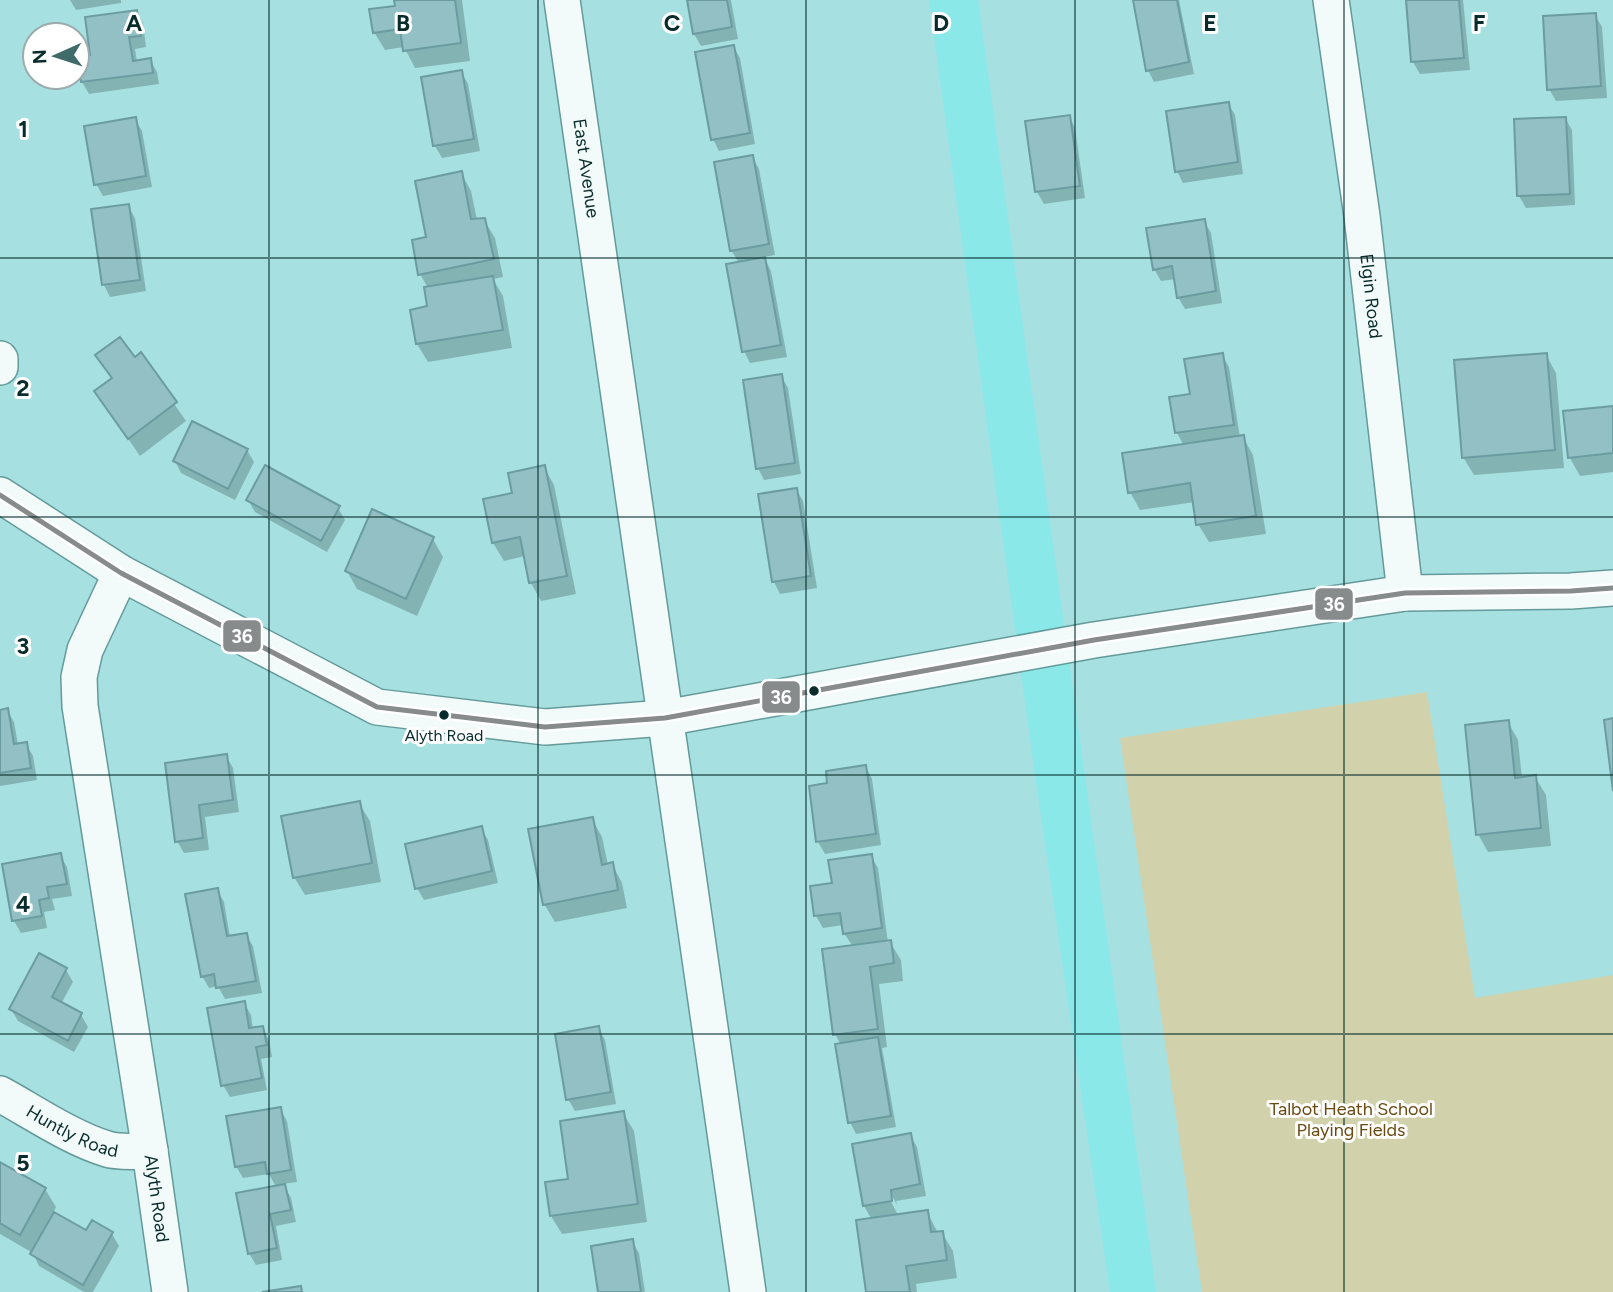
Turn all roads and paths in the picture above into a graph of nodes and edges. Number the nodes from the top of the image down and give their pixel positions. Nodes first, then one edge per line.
1 (562, 0) edge
2 (1331, 0) edge
3 (0, 359) edge
4 (0, 366) edge
5 (0, 495) edge
6 (121, 573) junction
7 (1613, 588) edge
8 (1405, 593) junction
9 (664, 718) junction
10 (0, 1094) edge
11 (150, 1151) junction
12 (170, 1292) edge
13 (748, 1292) edge

1 - 9 street, East Avenue
2 - 8 street, Elgin Road
3 - 4 street
5 - 6 street
6 - 9 street
6 - 11 street, Alyth Road
7 - 8 street
8 - 9 street
9 - 13 street, East Avenue
10 - 11 street, Huntly Road
11 - 12 street, Alyth Road

